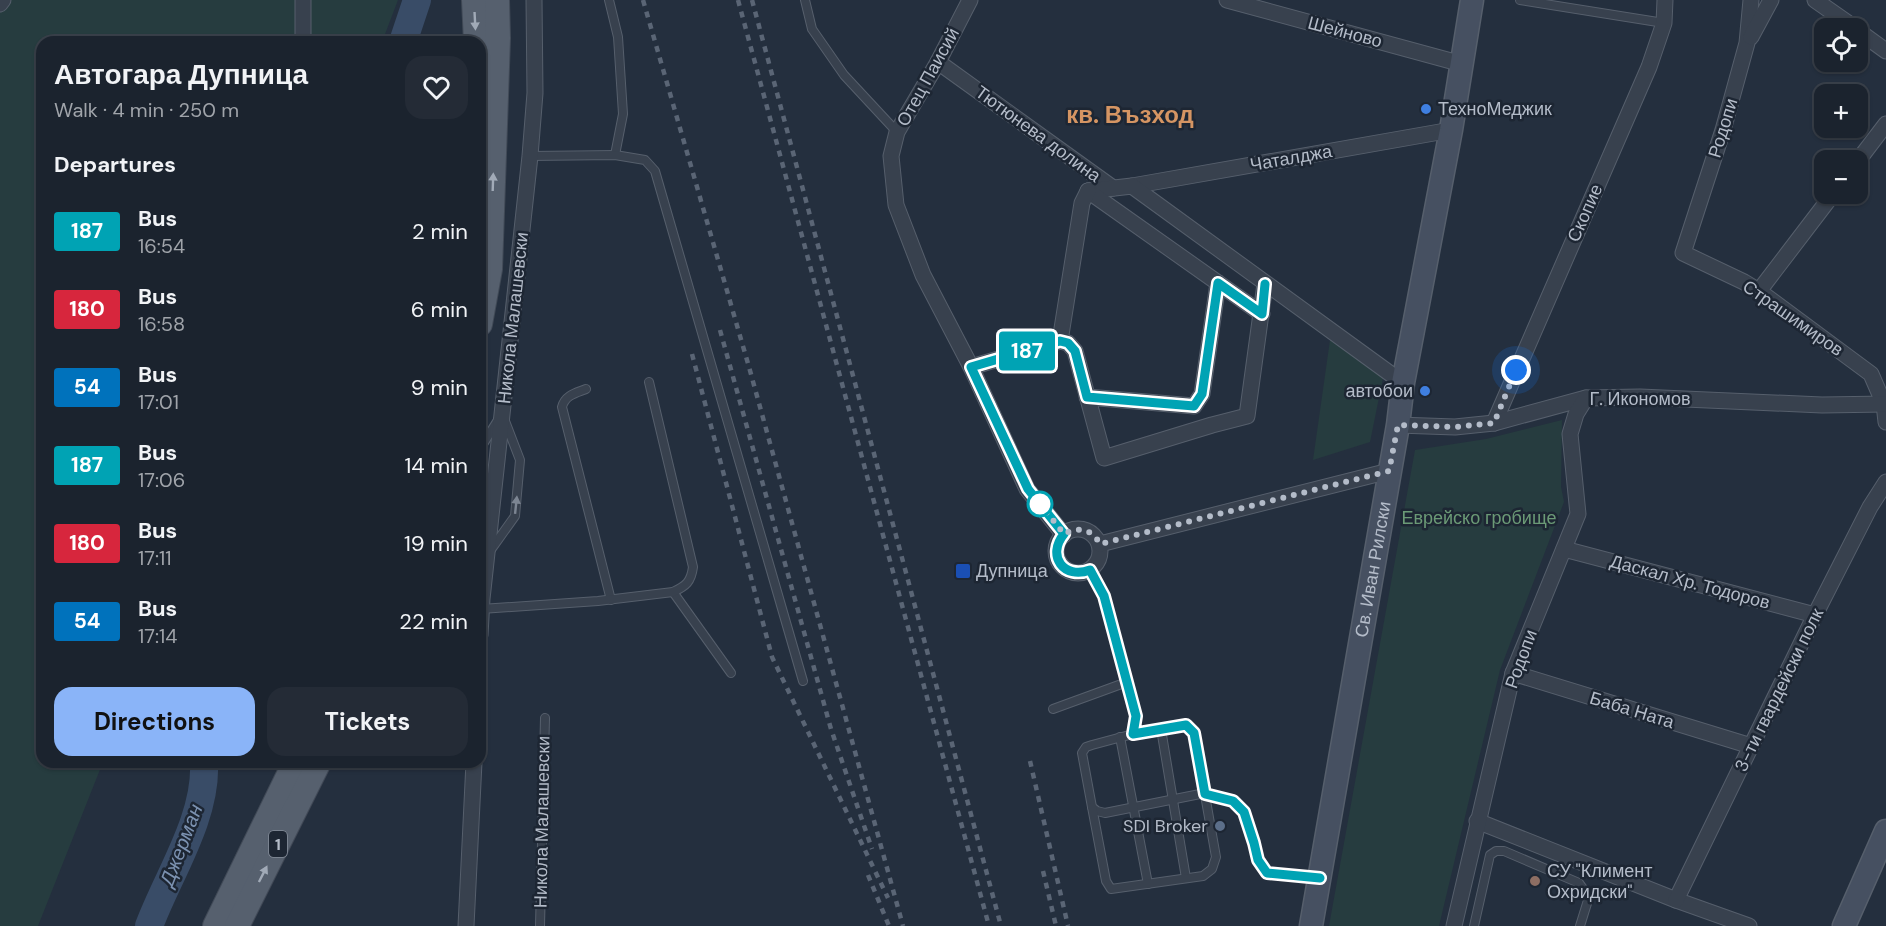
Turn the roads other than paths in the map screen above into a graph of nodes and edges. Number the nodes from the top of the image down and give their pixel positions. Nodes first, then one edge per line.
1 (3, 0) edge
2 (303, 0) edge
3 (474, 0) edge
4 (497, 0) edge
5 (534, 0) edge
6 (609, 0) edge
7 (805, 0) edge
8 (970, 0) edge
9 (1227, 0) edge
10 (1472, 0) edge
11 (1520, 0) edge
12 (1665, 0) edge
13 (1751, 0) edge
14 (1771, 0) edge
15 (1815, 0) edge
16 (0, 4) edge
17 (1840, 18) edge
18 (1664, 23) junction
19 (303, 36) edge
20 (476, 36) edge
21 (1868, 38) edge
22 (1748, 43) junction
23 (1886, 51) edge
24 (938, 62) junction
25 (1462, 64) junction
26 (1886, 124) edge
27 (1451, 130) junction
28 (897, 132) junction
29 (1866, 150) edge
30 (615, 155) junction
31 (531, 156) junction
32 (1132, 186) junction
33 (1113, 188) junction
34 (1088, 191) junction
35 (1825, 204) edge
36 (1683, 253) joint
37 (1218, 283) junction
38 (1265, 284) junction
39 (486, 291) edge
40 (1759, 291) junction
41 (1262, 314) junction
42 (1060, 341) junction
43 (971, 367) junction
44 (648, 382) dead end
45 (1403, 383) junction
46 (586, 389) dead end
47 (1087, 397) junction
48 (1586, 398) junction
49 (1885, 404) edge
50 (502, 414) junction
51 (1886, 422) edge
52 (1494, 423) junction
53 (1398, 425) junction
54 (486, 439) edge
55 (1389, 471) junction
56 (1886, 482) edge
57 (1064, 534) junction
58 (1100, 544) junction
59 (1564, 549) junction
60 (487, 554) junction
61 (486, 562) edge
62 (1090, 570) junction
63 (673, 592) junction
64 (486, 600) edge
65 (611, 600) junction
66 (1815, 615) junction
67 (1513, 673) junction
68 (731, 674) dead end
69 (804, 681) dead end
70 (1127, 682) junction
71 (1053, 709) dead end
72 (545, 718) dead end
73 (1161, 729) junction
74 (1133, 734) junction
75 (1120, 737) junction
76 (1751, 746) junction
77 (293, 768) edge
78 (316, 768) edge
79 (474, 768) edge
80 (1205, 794) junction
81 (1173, 799) junction
82 (1092, 807) junction
83 (1133, 807) junction
84 (1477, 821) junction
85 (1886, 831) edge
86 (1186, 878) junction
87 (1320, 878) junction
88 (1148, 884) junction
89 (1676, 900) junction
90 (1739, 924) edge
91 (215, 926) edge
92 (237, 926) edge
93 (466, 926) edge
94 (540, 926) edge
95 (1311, 926) edge
96 (1454, 926) edge
97 (1474, 926) edge
98 (1580, 926) edge
99 (1844, 926) edge

1 - 16 street
2 - 19 street
3 -> 20 main road
39 -> 4 main road
5 - 31 street, Никола Малашевски
6 - 30 lane
7 - 28 lane
8 - 24 street, Отец Паисий
9 - 25 street, Шейново
10 - 25 street, Св. Иван Рилски
11 - 18 lane
12 - 18 street, Скопие
13 - 22 street, Родопи
14 - 22 street
15 - 17 street
18 - 52 street, Скопие
21 - 23 street
22 - 36 street, Родопи
24 - 28 street, Отец Паисий
24 - 33 street, Тютюнева долина
25 - 27 street, Св. Иван Рилски
26 - 29 street
27 - 32 street, Чаталджа
27 - 45 street, Св. Иван Рилски
28 - 43 street, Отец Паисий
30 - 31 lane
30 - 69 lane
31 - 50 street, Никола Малашевски
32 - 33 street, Тютюнева долина
32 - 38 street
33 - 34 street
34 - 37 street
34 - 42 street
35 - 40 street
36 - 40 street, Страшимиров
37 - 41 street
37 - 47 street
38 - 41 street
38 - 45 street
40 - 49 street, Страшимиров
41 - 47 street
42 - 43 street
42 - 47 street
43 - 57 street, Отец Паисий
44 - 63 lane
45 - 53 street, Св. Иван Рилски
46 - 65 lane
48 - 49 street, Г. Икономов
48 - 52 street, Г. Икономов
48 - 59 street, Родопи
49 - 51 street, Страшимиров
50 - 54 lane
50 - 60 street, Никола Малашевски
60 -> 50 lane
52 - 53 street, Г. Икономов
53 - 55 street, Св. Иван Рилски
55 - 58 street
55 - 87 street, Св. Иван Рилски
56 - 66 street, 3-ти гвардейски полк
57 - 58 street
57 - 62 street
58 - 62 street
59 - 66 street, Даскал Хр. Тодоров
59 - 67 street, Родопи
60 - 61 street, Никола Малашевски
62 - 70 lane
63 - 65 lane
63 - 68 lane
64 - 65 lane
66 - 76 street, 3-ти гвардейски полк
67 - 76 street, Баба Ната
67 - 84 street, Родопи
70 - 71 lane
70 - 74 lane
72 - 94 lane, Никола Малашевски
73 - 74 lane
73 - 80 lane
73 - 81 lane
74 - 75 lane
75 - 82 lane
75 - 83 lane
76 - 89 street, 3-ти гвардейски полк
77 - 91 main road, 1
92 -> 78 main road, 1
79 - 93 street
80 - 81 lane
80 - 86 lane
80 - 87 lane
81 - 83 lane
81 - 86 lane
82 - 83 lane
82 - 88 lane
83 - 88 lane
84 - 89 street
84 - 96 street, Родопи
85 - 99 street
86 - 88 lane
87 - 95 street, Св. Иван Рилски
89 - 90 street
97 - 98 lane

